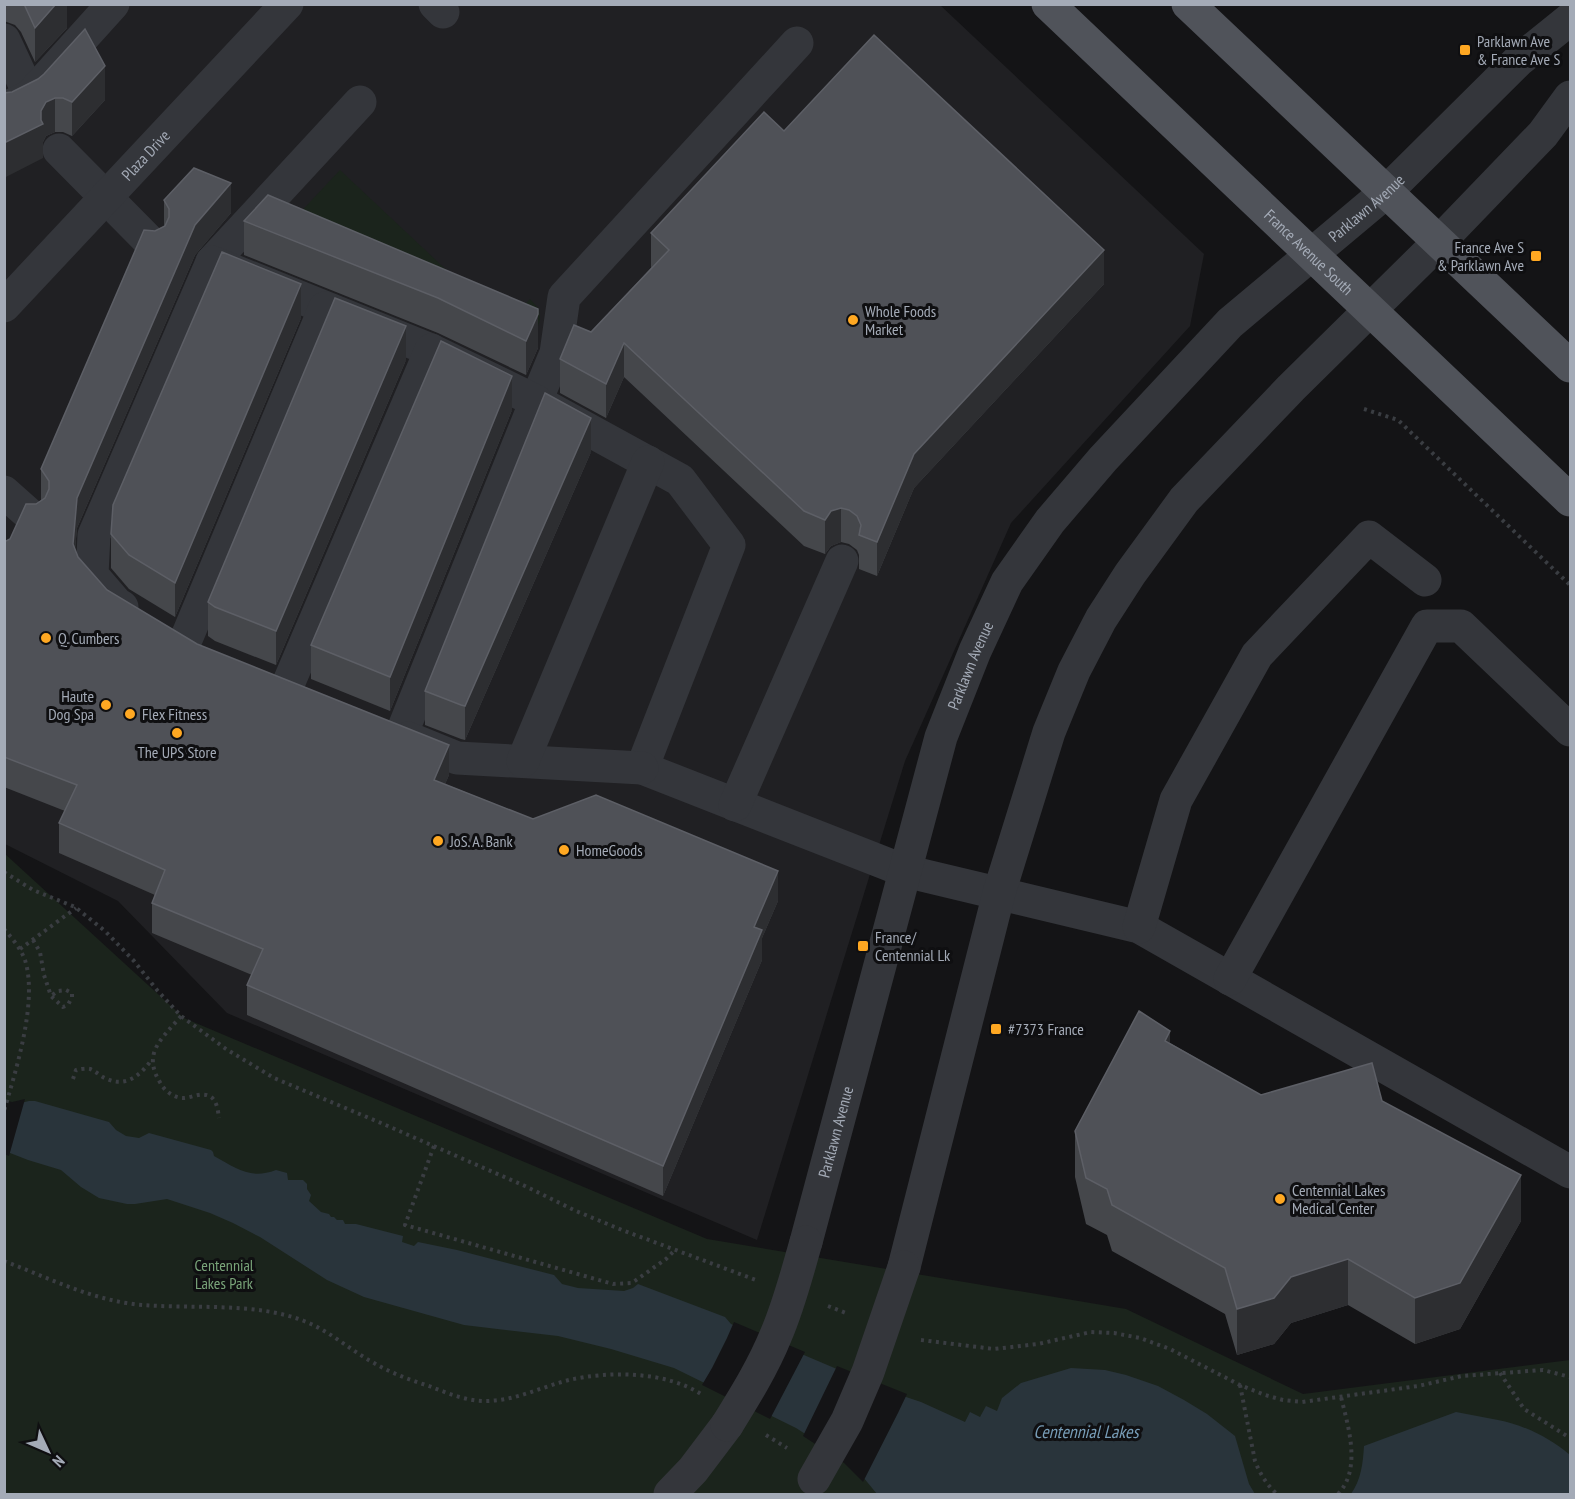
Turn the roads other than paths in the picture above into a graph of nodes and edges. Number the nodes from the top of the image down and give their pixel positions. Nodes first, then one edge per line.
1 (113, 4) edge
2 (287, 4) edge
3 (1048, 4) edge
4 (1188, 4) edge
5 (1570, 19) edge
6 (4, 40) edge
7 (797, 43) dead end
8 (1570, 97) edge
9 (360, 102) dead end
10 (17, 103) edge
11 (59, 150) dead end
12 (1386, 192) junction
13 (106, 198) junction
14 (1439, 242) junction
15 (151, 243) edge
16 (1311, 254) junction
17 (212, 262) junction
18 (4, 306) edge
19 (325, 308) junction
20 (1370, 310) junction
21 (431, 350) junction
22 (1570, 366) edge
23 (536, 401) junction
24 (648, 462) junction
25 (4, 492) edge
26 (1570, 500) edge
27 (31, 516) edge
28 (842, 561) dead end
29 (1425, 580) dead end
30 (317, 702) edge
31 (369, 723) edge
32 (1570, 730) edge
33 (401, 735) junction
34 (523, 762) junction
35 (642, 768) junction
36 (735, 805) junction
37 (905, 871) junction
38 (999, 893) junction
39 (1139, 927) junction
40 (1230, 979) junction
41 (1570, 1172) edge
42 (808, 1487) edge
43 (670, 1494) edge

1 - 10 street
2 - 13 street, Plaza Drive
3 - 16 main road, France Avenue South
4 - 12 main road
5 - 12 street, Parklawn Avenue
6 - 10 street
7 - 23 street
8 - 14 street
9 - 17 street
11 - 13 street
12 - 14 main road
12 - 16 street, Parklawn Avenue
13 - 15 street
13 - 18 street, Plaza Drive
14 - 20 street
14 - 22 main road
16 - 20 main road, France Avenue South
16 - 37 street, Parklawn Avenue
17 - 19 street
17 - 19 street
19 - 21 street
20 - 26 main road, France Avenue South
20 - 38 street
21 - 23 street
21 - 30 street
23 - 24 street
23 - 33 street
24 - 34 street
24 - 35 street
25 - 27 street
28 - 36 street
29 - 39 street
31 - 33 street
32 - 40 street
33 - 34 street
34 - 35 street
35 - 36 street
36 - 37 street
37 - 38 street
37 - 43 street, Parklawn Avenue, bridge
38 - 39 street
38 - 42 street, bridge
39 - 40 street
40 - 41 street

